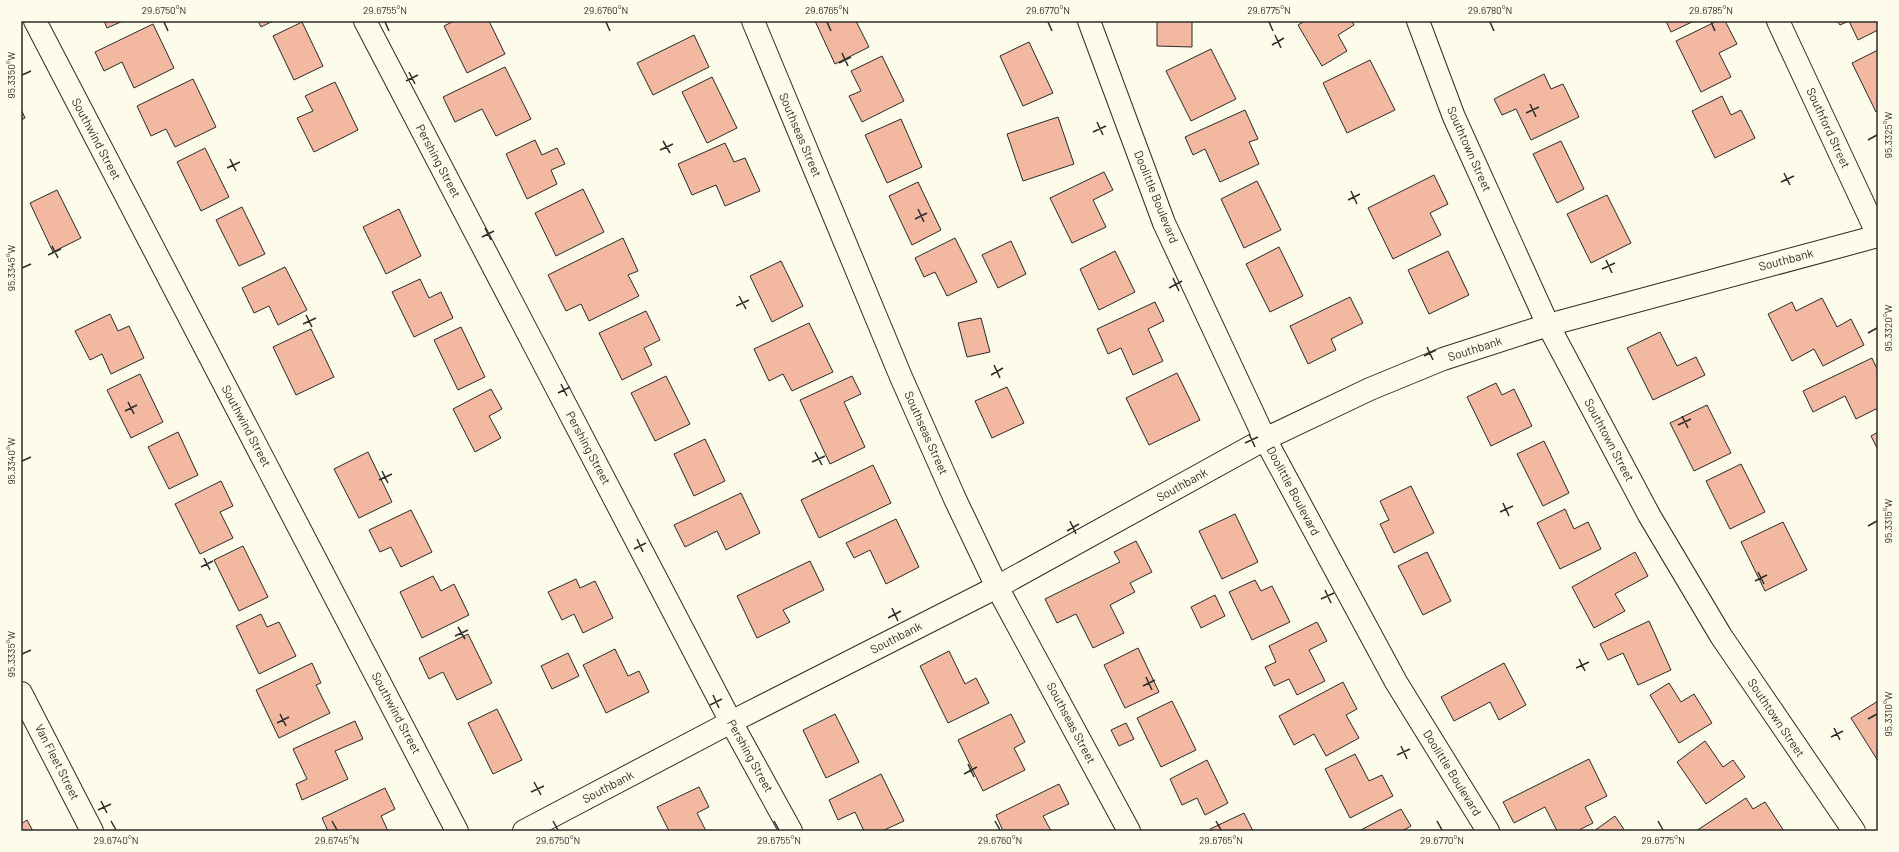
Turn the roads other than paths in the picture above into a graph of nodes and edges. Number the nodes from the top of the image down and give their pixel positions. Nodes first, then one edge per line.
1 (35, 21) edge
2 (365, 21) edge
3 (752, 21) edge
4 (1089, 21) edge
5 (1418, 21) edge
6 (1778, 21) edge
7 (1878, 235) edge
8 (1548, 325) junction
9 (1265, 439) junction
10 (998, 587) junction
11 (21, 693) edge
12 (731, 722) junction
13 (92, 831) edge
14 (457, 831) edge
15 (524, 831) edge
16 (791, 831) edge
17 (1129, 831) edge
18 (1488, 831) edge
19 (1854, 831) edge

1 - 14 street, Southwind Street
2 - 12 street, Pershing Street
3 - 10 street, Southseas Street
4 - 9 street, Doolittle Boulevard
5 - 8 street, Southtown Street
6 - 7 street, Southford Street
7 - 8 street, Southbank
8 - 9 street, Southbank
8 - 19 street, Southtown Street
9 - 10 street, Southbank
9 - 18 street, Doolittle Boulevard
10 - 12 street, Southbank
10 - 17 street, Southseas Street
11 - 13 street, Van Fleet Street
12 - 15 street, Southbank
12 - 16 street, Pershing Street

